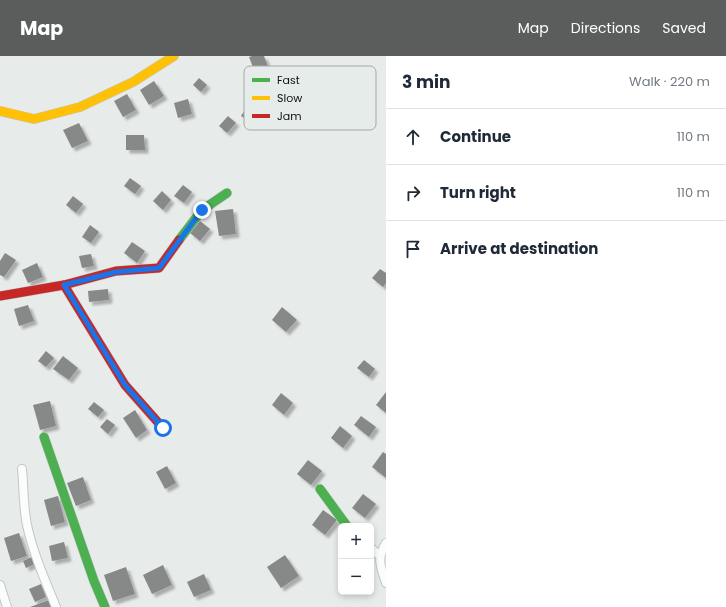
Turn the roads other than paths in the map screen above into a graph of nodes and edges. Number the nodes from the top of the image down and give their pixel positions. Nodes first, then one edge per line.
1 (174, 56) edge
2 (0, 111) edge
3 (227, 193) dead end
4 (64, 285) junction
5 (0, 296) edge
6 (163, 428) dead end
7 (44, 437) dead end
8 (22, 469) dead end
9 (320, 489) dead end
10 (345, 523) edge
11 (386, 543) edge
12 (374, 551) edge
13 (380, 556) junction
14 (386, 583) edge
15 (0, 585) edge
16 (7, 607) edge
17 (56, 607) edge
18 (105, 607) edge

1 - 2 street
3 - 4 street
4 - 5 street
4 - 6 street
7 - 18 street
8 - 17 street
9 - 10 street
11 - 13 street
12 - 13 street
13 - 14 street
15 - 16 street

